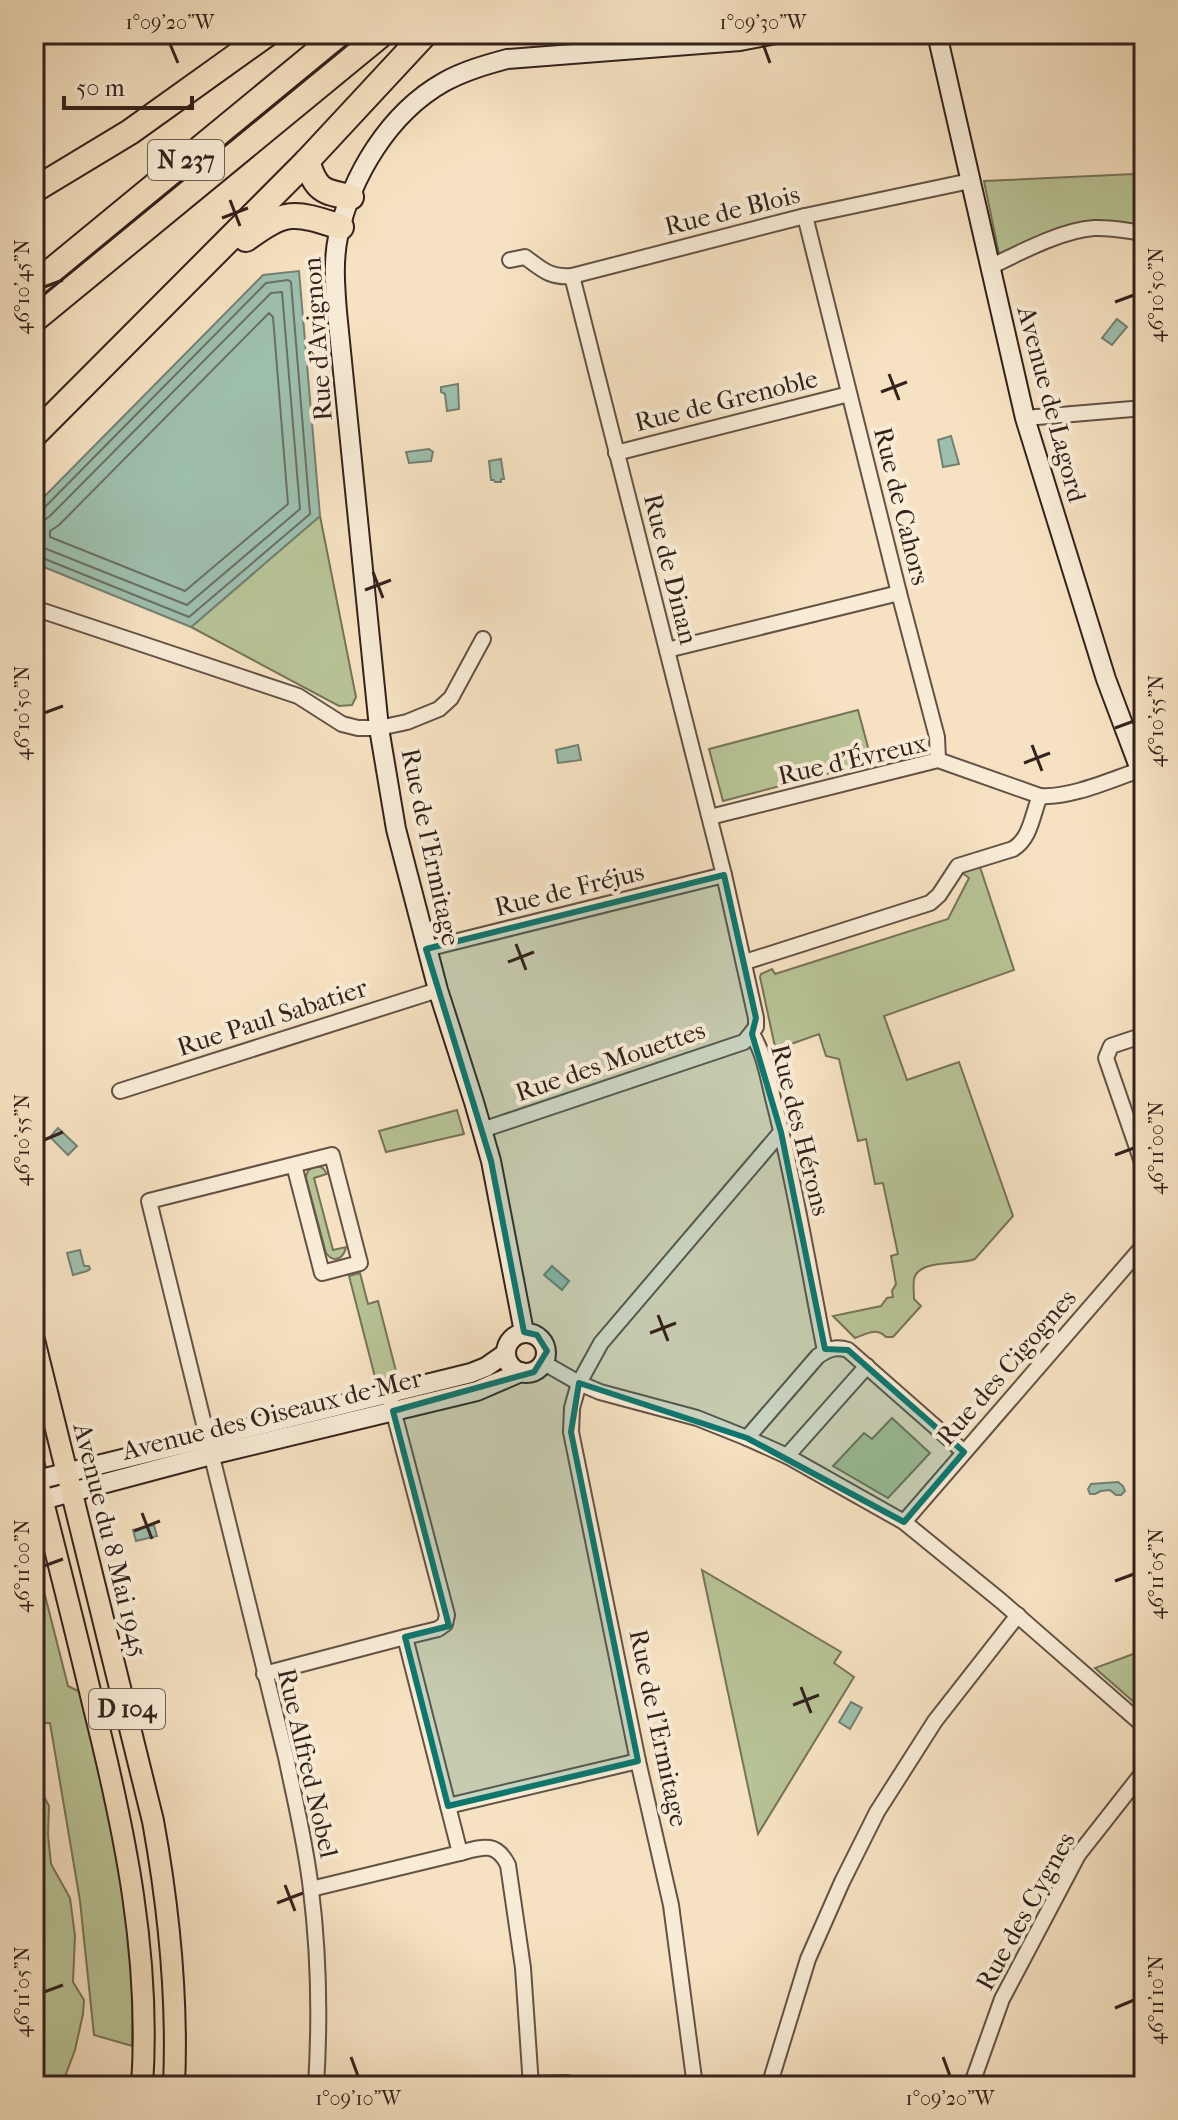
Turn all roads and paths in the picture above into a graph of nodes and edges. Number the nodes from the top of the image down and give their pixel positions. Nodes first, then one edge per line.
1 (267, 34) edge
2 (339, 34) edge
3 (382, 34) edge
4 (425, 34) edge
5 (776, 34) edge
6 (937, 34) edge
7 (307, 161) junction
8 (970, 181) junction
9 (34, 190) edge
10 (351, 197) junction
11 (805, 216) junction
12 (341, 227) junction
13 (1144, 233) edge
14 (510, 260) dead end
15 (990, 267) junction
16 (572, 276) junction
17 (188, 280) junction
18 (34, 285) edge
19 (34, 320) edge
20 (849, 394) junction
21 (1144, 408) edge
22 (1025, 418) junction
23 (34, 435) edge
24 (616, 453) junction
25 (899, 593) junction
26 (34, 608) edge
27 (483, 639) dead end
28 (667, 650) junction
29 (379, 728) junction
30 (938, 760) junction
31 (1142, 775) edge
32 (1040, 796) junction
33 (710, 817) junction
34 (724, 875) junction
35 (426, 949) junction
36 (745, 962) junction
37 (438, 990) junction
38 (752, 1034) junction
39 (1144, 1035) edge
40 (120, 1091) dead end
41 (482, 1130) junction
42 (781, 1132) junction
43 (294, 1165) junction
44 (1144, 1168) edge
45 (1144, 1245) edge
46 (819, 1321) junction
47 (524, 1332) junction
48 (34, 1340) edge
49 (848, 1350) junction
50 (825, 1351) junction
51 (506, 1353) junction
52 (544, 1363) junction
53 (867, 1366) junction
54 (521, 1372) junction
55 (579, 1383) junction
56 (391, 1403) junction
57 (747, 1438) junction
58 (209, 1447) junction
59 (964, 1452) junction
60 (787, 1456) junction
61 (35, 1475) edge
62 (70, 1483) junction
63 (38, 1501) edge
64 (904, 1522) junction
65 (1018, 1615) junction
66 (405, 1637) junction
67 (264, 1674) junction
68 (1144, 1726) edge
69 (638, 1761) junction
70 (1144, 1771) edge
71 (448, 1806) junction
72 (460, 1853) junction
73 (311, 1889) junction
74 (531, 2085) edge
75 (142, 2086) edge
76 (174, 2086) edge
77 (316, 2086) edge
78 (431, 2086) edge
79 (579, 2086) edge
80 (695, 2086) edge
81 (769, 2086) edge
82 (971, 2086) edge

1 - 9 highway
2 - 18 highway, N 237
3 - 19 highway, N 237
4 - 7 highway
5 - 10 street, Rue d'Avignon
6 - 8 street, Avenue de Lagord
7 - 10 highway
7 - 17 highway
8 - 11 street, Rue de Blois
8 - 15 street, Avenue de Lagord
10 - 12 street, Rue d'Avignon
11 - 16 street, Rue de Blois
11 - 20 street, Rue de Cahors
12 - 17 highway
12 - 29 street, Rue d'Avignon
13 - 15 street
14 - 16 street
15 - 22 street, Avenue de Lagord
16 - 24 street, Rue de Dinan
17 - 23 highway
20 - 24 street, Rue de Grenoble
20 - 25 street, Rue de Cahors
21 - 22 street
22 - 31 street, Avenue de Lagord
24 - 28 street, Rue de Dinan
25 - 28 street
25 - 30 street, Rue de Cahors
26 - 29 street, Rue de l'Ermitage
27 - 29 street
28 - 33 street, Rue de Dinan
29 - 35 street, Rue de l'Ermitage
30 - 32 street, Rue d'Évreux
30 - 33 street, Rue d'Évreux
31 - 32 street, Rue d'Évreux
32 - 36 street
33 - 34 street, Rue de Dinan
34 - 35 street, Rue de Fréjus
34 - 36 street, Rue des Hérons
35 - 37 street, Rue de l'Ermitage
36 - 38 street, Rue des Hérons
37 - 40 street, Rue Paul Sabatier
37 - 41 street, Rue de l'Ermitage
38 - 41 street, Rue des Mouettes
38 - 42 street, Rue des Hérons
39 - 44 street
41 - 47 street, Rue de l'Ermitage
42 - 46 street, Rue des Hérons
42 - 55 street, Rue de l'Ermitage
43 - 43 street
43 - 58 street, Rue Alfred Nobel
45 - 59 street, Rue des Cigognes
46 - 49 street
46 - 50 street, Rue des Hérons
47 - 51 street
47 - 52 street
48 - 62 main road, Avenue du 8 Mai 1945 / D 104
49 - 50 street
49 - 53 street
50 - 57 street
51 - 54 street
51 - 56 street, Avenue des Oiseaux de Mer
52 - 54 street
52 - 55 street
53 - 59 street
53 - 60 street
54 - 56 street, Avenue des Oiseaux de Mer
55 - 57 street
55 - 69 street, Rue de l'Ermitage
56 - 58 street, Avenue des Oiseaux de Mer
56 - 66 street
57 - 60 street
58 - 62 street, Avenue des Oiseaux de Mer
58 - 67 street, Rue Alfred Nobel
59 - 64 street, Rue des Cigognes
60 - 64 street
61 - 62 street, Avenue des Oiseaux de Mer
61 - 63 main road, D 104
62 - 63 street, Avenue des Oiseaux de Mer
62 - 76 main road, Avenue du 8 Mai 1945 / D 104
63 - 75 main road, D 104
64 - 65 street
65 - 68 street
65 - 81 street
66 - 67 street
66 - 71 street
67 - 73 street, Rue Alfred Nobel
69 - 71 street
69 - 80 street, Rue de l'Ermitage
70 - 82 street, Rue des Cygnes
71 - 72 street
72 - 73 street
72 - 74 street
73 - 77 street, Rue Alfred Nobel
74 - 78 street
74 - 79 street

